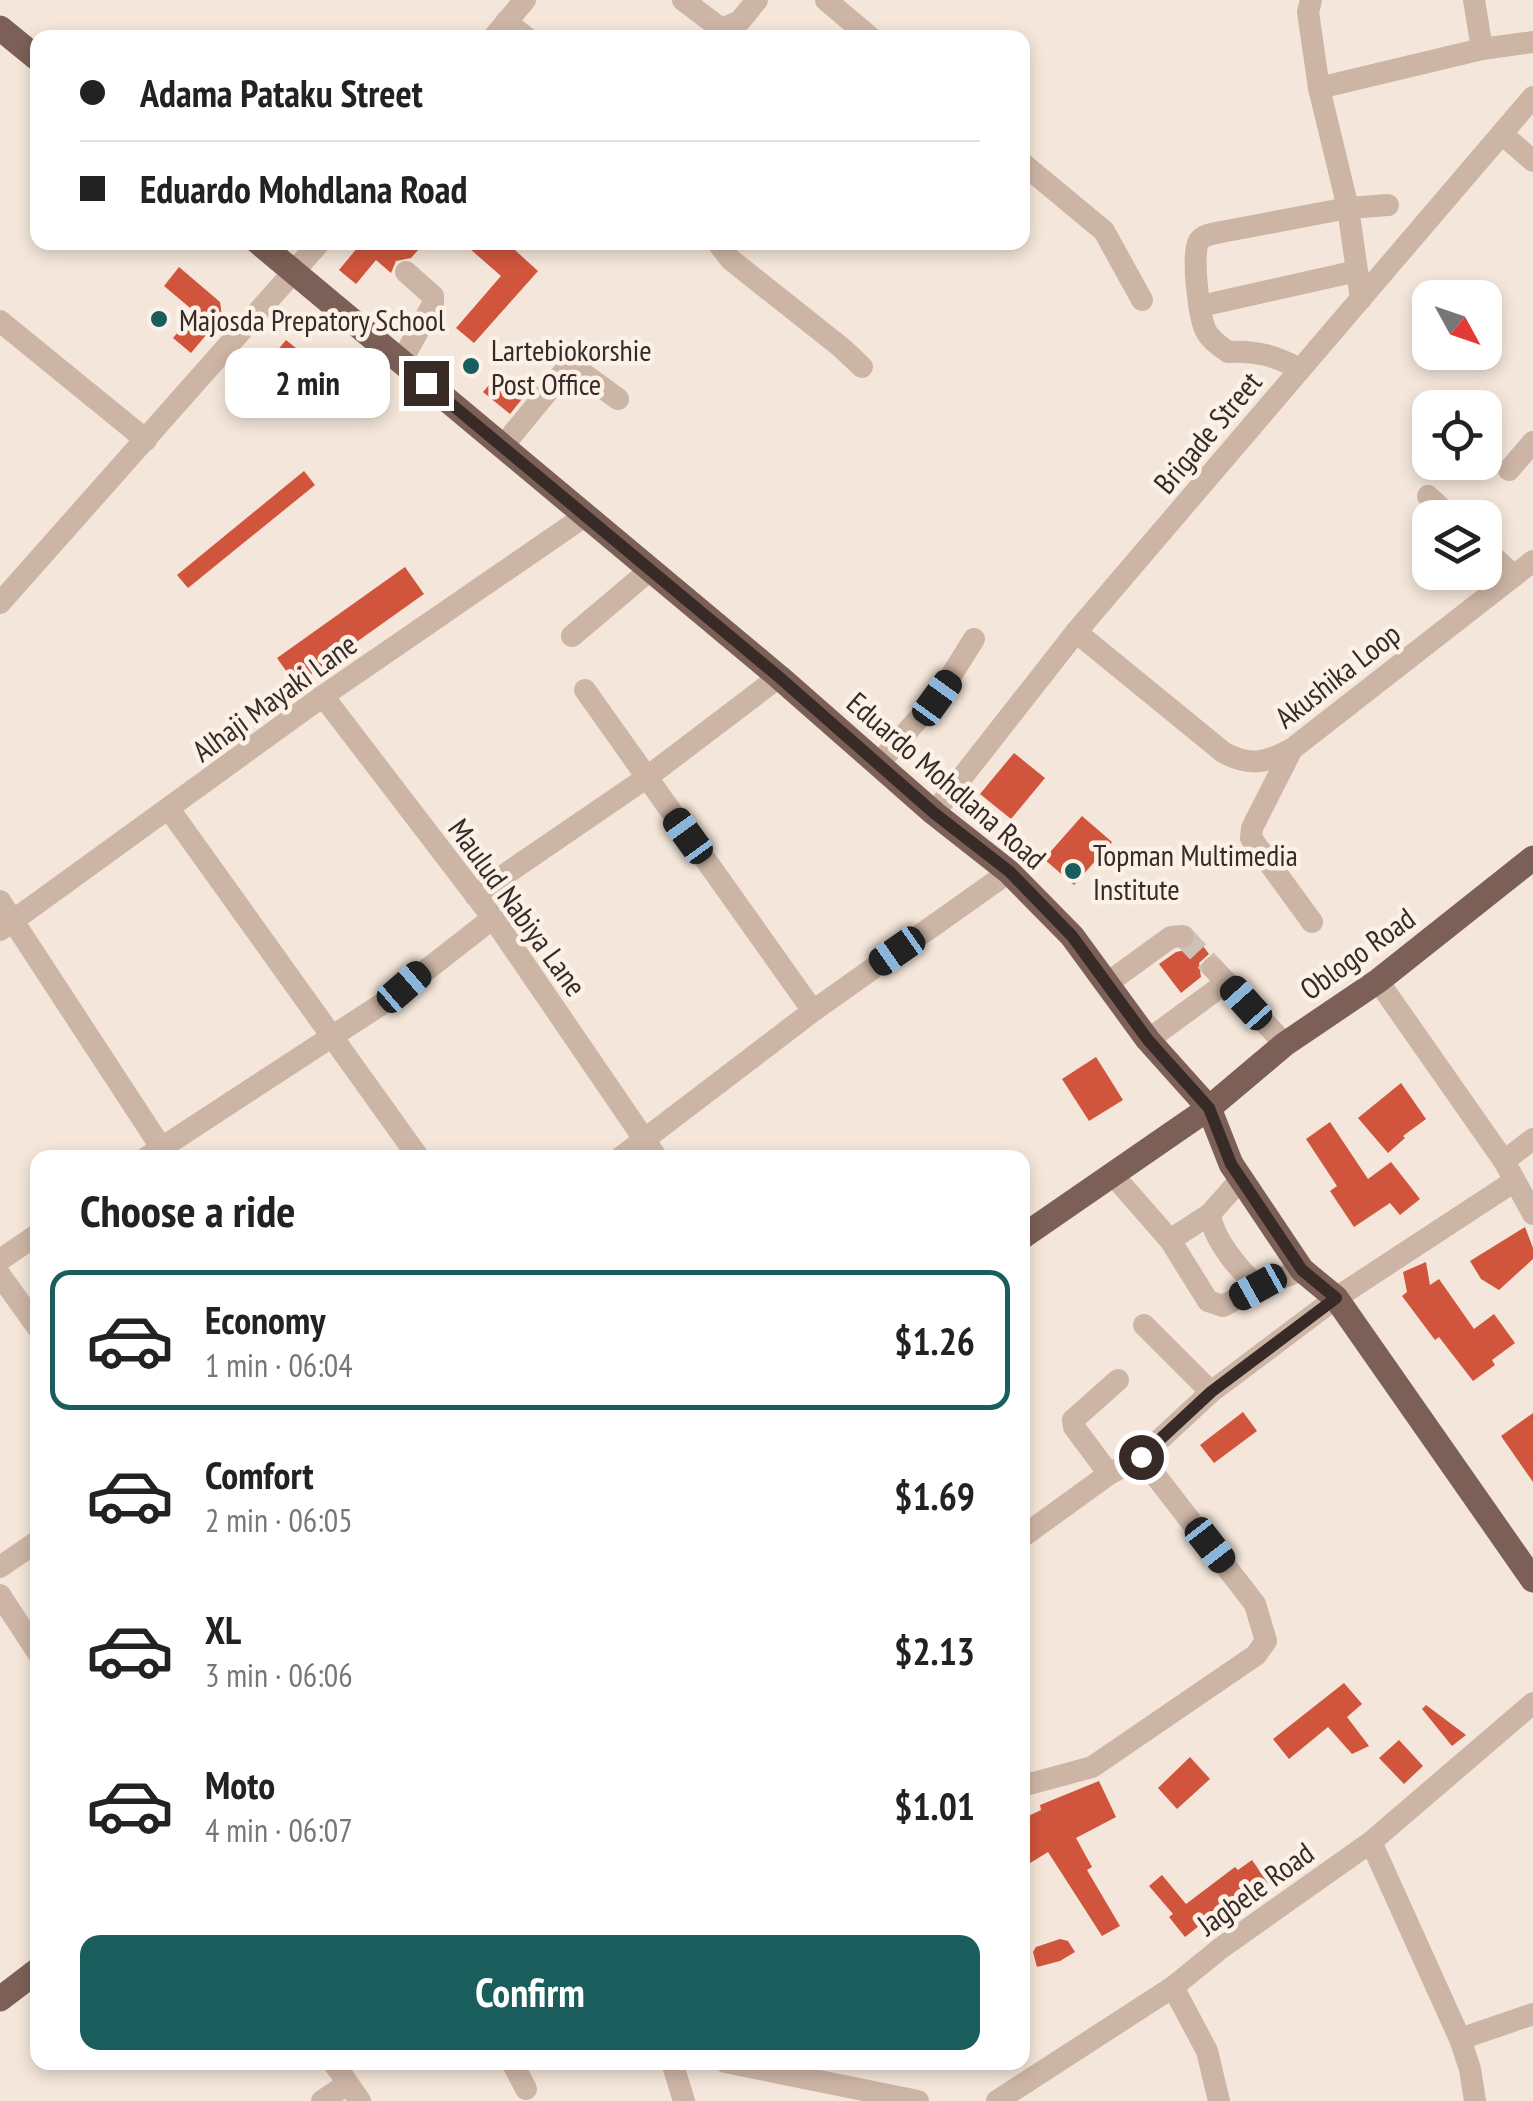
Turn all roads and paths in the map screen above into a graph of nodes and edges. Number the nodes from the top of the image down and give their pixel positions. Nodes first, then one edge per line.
1 (525, 0) edge
2 (683, 0) edge
3 (757, 0) edge
4 (826, 0) edge
5 (1312, 0) edge
6 (1474, 0) edge
7 (0, 28) edge
8 (500, 30) edge
9 (862, 30) edge
10 (1533, 42) edge
11 (1482, 49) junction
12 (30, 52) edge
13 (1319, 88) junction
14 (1533, 97) edge
15 (1502, 134) junction
16 (1533, 160) edge
17 (1030, 170) edge
18 (1388, 205) dead end
19 (1348, 208) junction
20 (268, 250) edge
21 (313, 250) edge
22 (723, 250) edge
23 (1357, 271) junction
24 (294, 272) junction
25 (406, 272) dead end
26 (1361, 299) junction
27 (1142, 300) dead end
28 (1201, 306) junction
29 (0, 321) edge
30 (401, 362) junction
31 (862, 367) dead end
32 (1300, 369) junction
33 (618, 400) dead end
34 (146, 440) junction
35 (1533, 442) edge
36 (502, 447) junction
37 (1509, 470) dead end
38 (1428, 496) dead end
39 (1432, 500) edge
40 (585, 516) junction
41 (1533, 561) edge
42 (1502, 565) edge
43 (650, 570) junction
44 (1514, 576) junction
45 (4, 590) edge
46 (1076, 632) junction
47 (572, 636) dead end
48 (974, 639) dead end
49 (779, 677) junction
50 (585, 690) dead end
51 (323, 696) junction
52 (1292, 749) junction
53 (878, 764) junction
54 (646, 778) junction
55 (169, 809) junction
56 (934, 813) junction
57 (1533, 858) edge
58 (1010, 872) junction
59 (475, 895) junction
60 (4, 917) edge
61 (493, 918) junction
62 (1312, 922) dead end
63 (1183, 936) dead end
64 (1378, 981) junction
65 (1109, 982) junction
66 (813, 1010) junction
67 (333, 1034) junction
68 (1148, 1040) junction
69 (1285, 1044) junction
70 (1209, 1108) junction
71 (1533, 1139) edge
72 (650, 1148) edge
73 (155, 1150) edge
74 (164, 1150) edge
75 (413, 1150) edge
76 (1509, 1171) junction
77 (1113, 1175) junction
78 (1241, 1179) junction
79 (1210, 1214) junction
80 (1533, 1214) edge
81 (1030, 1232) edge
82 (30, 1239) edge
83 (1170, 1240) junction
84 (0, 1260) edge
85 (1302, 1270) junction
86 (0, 1274) edge
87 (1258, 1287) junction
88 (1336, 1298) junction
89 (30, 1317) edge
90 (1144, 1324) dead end
91 (1118, 1380) dead end
92 (1211, 1392) junction
93 (1141, 1457) junction
94 (1109, 1474) junction
95 (1030, 1531) edge
96 (30, 1546) edge
97 (0, 1567) edge
98 (1533, 1580) edge
99 (0, 1595) edge
100 (30, 1641) edge
101 (1533, 1703) edge
102 (1030, 1784) edge
103 (1371, 1842) junction
104 (30, 1976) edge
105 (1173, 1988) junction
106 (0, 1999) edge
107 (1533, 2014) edge
108 (1460, 2039) junction
109 (338, 2070) edge
110 (516, 2070) edge
111 (674, 2070) edge
112 (765, 2070) edge
113 (526, 2089) dead end
114 (353, 2093) edge
115 (322, 2101) edge
116 (684, 2101) edge
117 (918, 2101) edge
118 (998, 2101) edge
119 (1219, 2101) edge
120 (1475, 2101) edge

1 - 8 street
2 - 3 street
4 - 9 street
5 - 13 street
6 - 11 street
7 - 12 main road
10 - 11 street
11 - 13 street
13 - 19 street
14 - 15 street, Brigade Street
15 - 16 street
15 - 26 street, Brigade Street
17 - 27 street
18 - 19 street
19 - 23 street
19 - 28 street
20 - 24 main road, Eduardo Mohdlana Road
21 - 24 street
22 - 31 street
23 - 26 street
23 - 28 street
24 - 30 main road, Eduardo Mohdlana Road
24 - 34 street
25 - 30 street
26 - 32 street, Brigade Street
28 - 32 street
29 - 34 street
30 - 36 main road, Eduardo Mohdlana Road
32 - 46 street, Brigade Street
33 - 36 street
34 - 45 street
35 - 37 street
36 - 40 main road, Eduardo Mohdlana Road
38 - 39 street
40 - 43 main road, Eduardo Mohdlana Road
40 - 51 street, Alhaji Mayaki Lane
41 - 44 street, Akushika Loop
42 - 44 street
43 - 47 street
43 - 49 main road, Eduardo Mohdlana Road
44 - 52 street, Akushika Loop
46 - 52 street, Akushika Loop
46 - 56 street, Brigade Street
48 - 53 street
49 - 53 main road, Eduardo Mohdlana Road
49 - 54 street
50 - 54 street
51 - 55 street, Alhaji Mayaki Lane
51 - 59 street, Maulud Nabiya Lane
52 - 62 street
53 - 56 main road, Eduardo Mohdlana Road
54 - 59 street
54 - 66 street
55 - 60 street, Alhaji Mayaki Lane
55 - 67 street
56 - 58 main road, Eduardo Mohdlana Road
57 - 64 main road, Oblogo Road
58 - 65 main road, Eduardo Mohdlana Road
58 - 66 street
59 - 61 street, Maulud Nabiya Lane
60 - 73 street
61 - 67 street
61 - 72 street, Maulud Nabiya Lane
63 - 65 street
64 - 69 main road, Oblogo Road
64 - 76 street
65 - 68 main road, Eduardo Mohdlana Road
66 - 72 street
67 - 74 street
67 - 75 street
68 - 69 street
68 - 70 main road, Eduardo Mohdlana Road
69 - 70 main road, Oblogo Road
70 - 77 main road, Oblogo Road
70 - 78 main road, Eduardo Mohdlana Road
71 - 76 street
76 - 80 street
76 - 88 street
77 - 81 main road, Oblogo Road
77 - 83 street
78 - 79 street
78 - 85 main road, Eduardo Mohdlana Road
79 - 83 street
79 - 87 street
82 - 84 street
83 - 87 street
85 - 87 street
85 - 88 main road, Eduardo Mohdlana Road
86 - 89 street
88 - 92 street
88 - 98 main road, Eduardo Mohdlana Road
90 - 92 street
91 - 94 street
92 - 93 street
93 - 94 street
93 - 102 street
94 - 95 street
96 - 97 street
99 - 100 street
101 - 103 street, Jagbele Road
103 - 105 street, Jagbele Road
103 - 108 street
104 - 106 main road
105 - 118 street, Jagbele Road
105 - 119 street
107 - 108 street
108 - 120 street
109 - 114 street
110 - 113 street
111 - 116 street
112 - 117 street
114 - 115 street

